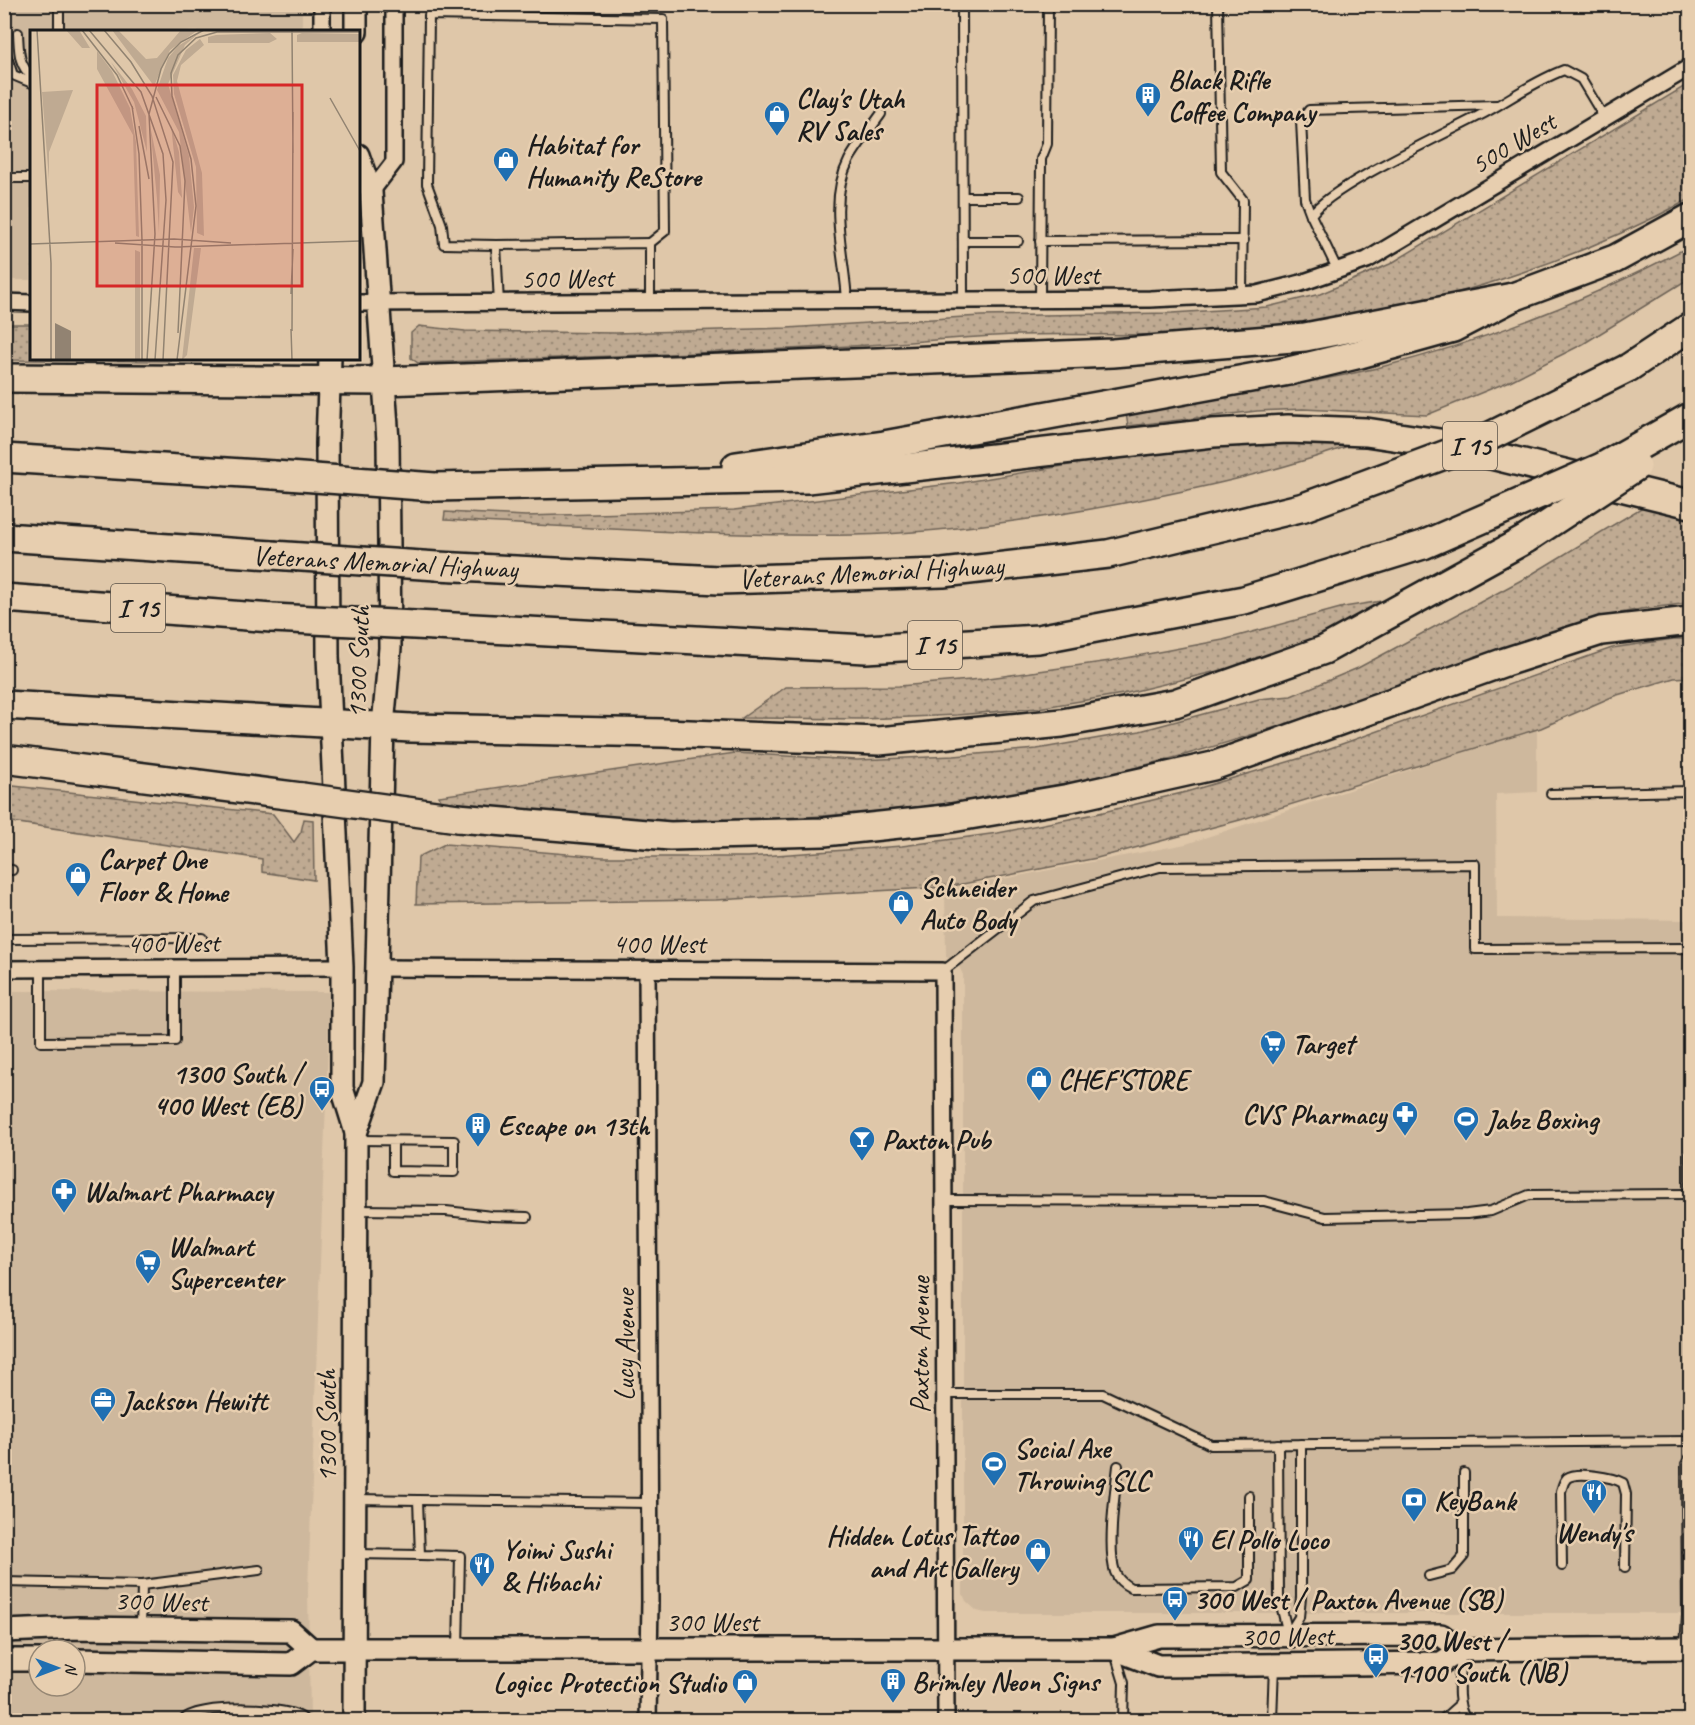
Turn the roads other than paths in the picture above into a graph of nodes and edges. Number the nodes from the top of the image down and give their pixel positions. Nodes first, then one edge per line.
1 (59, 4) edge
2 (322, 4) edge
3 (356, 4) edge
4 (394, 4) edge
5 (962, 4) edge
6 (1048, 4) edge
7 (1218, 4) edge
8 (59, 30) edge
9 (322, 30) edge
10 (356, 30) edge
11 (18, 33) dead end
12 (4, 49) edge
13 (1690, 68) edge
14 (30, 75) edge
15 (30, 82) edge
16 (1498, 105) junction
17 (881, 114) dead end
18 (1605, 118) junction
19 (360, 161) edge
20 (4, 178) edge
21 (30, 178) edge
22 (371, 192) junction
23 (963, 197) junction
24 (1019, 197) dead end
25 (1311, 215) junction
26 (1690, 218) edge
27 (1244, 240) junction
28 (963, 241) junction
29 (1018, 241) dead end
30 (1040, 241) junction
31 (650, 243) junction
32 (496, 245) junction
33 (1338, 270) junction
34 (1242, 294) junction
35 (1513, 297) junction
36 (963, 300) junction
37 (1040, 300) junction
38 (847, 301) junction
39 (4, 302) edge
40 (650, 302) junction
41 (30, 303) edge
42 (368, 303) edge
43 (499, 304) junction
44 (1690, 327) edge
45 (330, 370) edge
46 (4, 378) edge
47 (384, 381) junction
48 (1690, 417) edge
49 (1690, 430) edge
50 (4, 458) edge
51 (596, 485) junction
52 (1690, 504) edge
53 (4, 537) edge
54 (4, 598) edge
55 (1690, 621) edge
56 (4, 705) edge
57 (332, 723) junction
58 (383, 726) junction
59 (4, 759) edge
60 (1690, 791) edge
61 (1551, 794) dead end
62 (202, 938) dead end
63 (4, 939) edge
64 (342, 967) junction
65 (375, 968) junction
66 (4, 969) edge
67 (41, 969) junction
68 (175, 969) junction
69 (647, 969) junction
70 (943, 970) junction
71 (367, 1106) junction
72 (356, 1136) junction
73 (393, 1141) junction
74 (1690, 1194) edge
75 (945, 1200) junction
76 (356, 1210) junction
77 (527, 1217) dead end
78 (945, 1394) junction
79 (1690, 1441) edge
80 (1278, 1444) junction
81 (1301, 1444) junction
82 (1690, 1458) edge
83 (1118, 1466) dead end
84 (1464, 1473) dead end
85 (1249, 1496) dead end
86 (353, 1499) junction
87 (418, 1500) junction
88 (650, 1503) junction
89 (353, 1554) junction
90 (420, 1555) junction
91 (1562, 1566) dead end
92 (1625, 1567) dead end
93 (259, 1570) dead end
94 (1430, 1576) dead end
95 (4, 1582) edge
96 (142, 1585) junction
97 (141, 1629) junction
98 (4, 1631) edge
99 (1289, 1635) junction
100 (1688, 1648) edge
101 (310, 1649) junction
102 (353, 1649) junction
103 (649, 1649) junction
104 (1114, 1649) junction
105 (458, 1650) junction
106 (945, 1650) junction
107 (1461, 1650) junction
108 (4, 1660) edge
109 (27, 1660) edge
110 (87, 1660) edge
111 (1274, 1665) junction
112 (1375, 1665) junction
113 (1460, 1704) junction
114 (184, 1720) edge
115 (304, 1720) edge
116 (354, 1720) edge
117 (648, 1720) edge
118 (946, 1720) edge
119 (1123, 1720) edge
120 (1272, 1720) edge
121 (1442, 1720) edge
122 (1467, 1720) edge

1 - 8 lane
2 - 9 street
3 - 10 main road
4 - 22 street
5 - 23 lane
6 - 30 lane
7 - 27 lane
11 - 14 lane
12 - 15 lane
13 - 18 street, 500 West
16 - 18 lane
16 - 25 lane
16 - 25 lane
17 - 38 lane
18 - 33 street, 500 West
19 - 22 main road, 1300 South
20 - 21 lane
22 - 42 main road, 1300 South
23 - 24 lane
23 - 28 lane
25 - 33 lane
26 - 35 highway
27 - 30 lane
27 - 34 lane
28 - 29 lane
28 - 36 lane
30 - 37 lane
31 - 32 lane
31 - 32 lane
31 - 40 lane
32 - 43 lane
33 - 34 street, 500 West
34 - 37 street, 500 West
35 - 47 highway
35 - 51 highway
36 - 37 street, 500 West
36 - 38 street, 500 West
38 - 40 street, 500 West
39 - 41 street
40 - 43 street, 500 West
42 - 43 street, 500 West
42 - 47 main road, 1300 South
44 - 53 highway, Veterans Memorial Highway / I 15, bridge
45 - 46 highway
45 - 47 highway
45 - 57 main road, 1300 South
47 - 58 main road, 1300 South
48 - 54 highway, I 15, bridge
49 - 58 highway, bridge
50 - 51 highway, bridge
51 - 52 highway
55 - 59 highway, bridge
56 - 57 highway
57 - 58 highway
57 - 64 main road, 1300 South
58 - 65 main road, 1300 South
60 - 61 lane
62 - 63 lane
64 - 68 street, 400 West
64 - 71 main road
64 - 72 main road, 1300 South
65 - 69 street, 400 West
65 - 71 main road, 1300 South
66 - 67 street, 400 West
67 - 68 street, 400 West
67 - 68 lane
69 - 70 street, 400 West
69 - 88 street, Lucy Avenue
70 - 74 lane
70 - 75 street, Paxton Avenue
71 - 72 main road, 1300 South
72 - 73 lane
72 - 76 main road, 1300 South
73 - 73 lane
74 - 75 lane
75 - 78 street, Paxton Avenue
76 - 77 lane
76 - 86 main road, 1300 South
78 - 80 lane
78 - 106 street, Paxton Avenue
79 - 81 lane
80 - 81 lane
80 - 99 lane
81 - 99 lane
82 - 100 lane
83 - 85 lane
84 - 94 lane
86 - 87 lane
86 - 89 main road, 1300 South
87 - 88 lane
87 - 90 lane
88 - 103 street, Lucy Avenue
89 - 90 lane
89 - 102 main road, 1300 South
90 - 105 lane
91 - 92 lane
93 - 96 lane
95 - 96 lane
96 - 97 lane
97 - 98 main road, 300 West
97 - 101 main road, 300 West
99 - 104 main road
99 - 107 main road, 300 West
99 - 112 main road
100 - 107 main road, 300 West
101 - 102 main road, 300 West
101 - 110 main road
102 - 105 main road, 300 West
102 - 116 main road, 1300 South
103 - 105 main road, 300 West
103 - 106 main road, 300 West
103 - 117 street, Lucy Avenue
104 - 106 main road, 300 West
104 - 111 main road, 300 West
104 - 119 lane
106 - 118 street, Paxton Avenue
107 - 112 main road, 300 West
107 - 113 lane
108 - 109 main road
111 - 112 main road, 300 West
111 - 120 lane
113 - 121 lane
113 - 122 lane
114 - 115 lane

